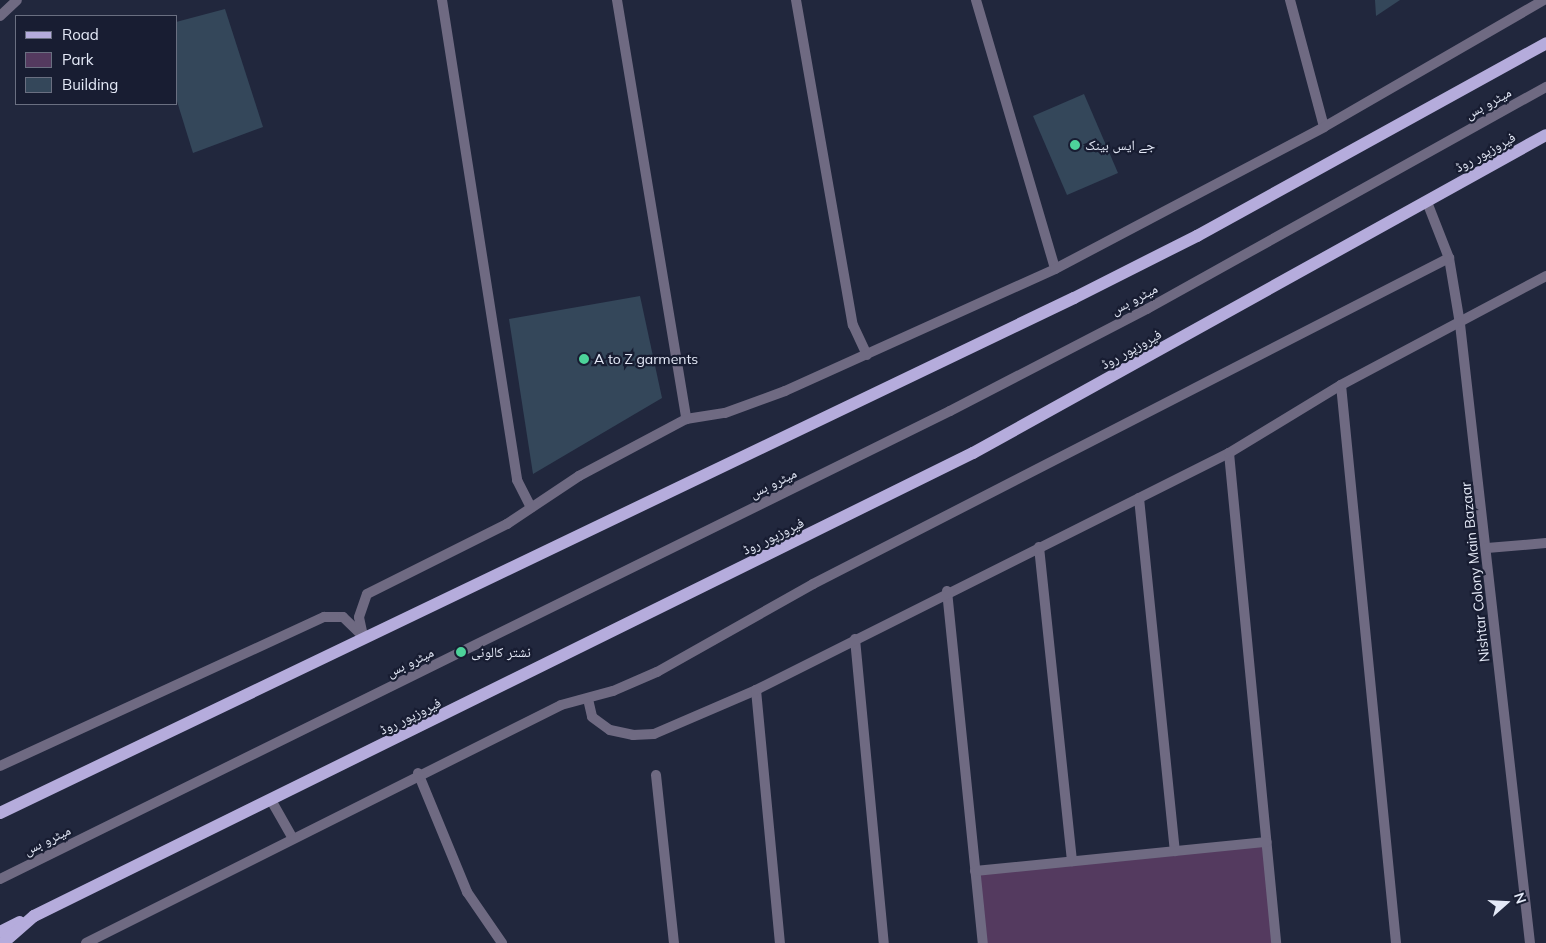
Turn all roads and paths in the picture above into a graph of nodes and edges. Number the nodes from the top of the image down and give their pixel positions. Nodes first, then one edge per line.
1 (18, 0) edge
2 (442, 0) edge
3 (617, 0) edge
4 (796, 0) edge
5 (976, 0) edge
6 (1290, 0) edge
7 (1544, 0) edge
8 (0, 16) edge
9 (1546, 43) edge
10 (1546, 87) edge
11 (1324, 127) junction
12 (1546, 135) edge
13 (1427, 202) junction
14 (1449, 258) junction
15 (1056, 269) junction
16 (1546, 276) edge
17 (1460, 324) junction
18 (867, 355) junction
19 (1341, 385) junction
20 (686, 419) junction
21 (1229, 453) junction
22 (1139, 498) junction
23 (531, 508) junction
24 (1546, 543) edge
25 (1040, 547) junction
26 (1487, 548) junction
27 (947, 591) junction
28 (363, 636) junction
29 (855, 639) junction
30 (756, 690) junction
31 (588, 699) junction
32 (0, 766) edge
33 (418, 773) junction
34 (656, 775) dead end
35 (272, 800) junction
36 (0, 813) edge
37 (292, 837) junction
38 (1267, 842) junction
39 (1175, 851) junction
40 (1072, 861) junction
41 (975, 871) junction
42 (0, 879) edge
43 (34, 916) junction
44 (0, 932) edge
45 (3, 943) edge
46 (86, 943) edge
47 (502, 943) edge
48 (674, 943) edge
49 (780, 943) edge
50 (884, 943) edge
51 (983, 943) edge
52 (1276, 943) edge
53 (1396, 943) edge
54 (1530, 943) edge

1 - 8 street
2 - 23 street
3 - 20 street
4 - 18 street
5 - 15 street
6 - 11 street
7 - 11 street
9 - 28 main road
10 - 42 street, میٹرو بس
11 - 15 street
12 - 13 main road, فیروزپور روڈ
13 - 14 street, Nishtar Colony Main Bazaar
13 - 35 main road, فیروزپور روڈ
14 - 17 street, Nishtar Colony Main Bazaar
14 - 31 street
15 - 18 street
16 - 17 street
17 - 19 street
17 - 26 street, Nishtar Colony Main Bazaar
18 - 20 street
19 - 21 street
19 - 53 street
20 - 23 street
21 - 22 street
21 - 38 street
22 - 25 street
22 - 39 street
23 - 28 street
24 - 26 street
25 - 27 street
25 - 40 street
26 - 54 street, Nishtar Colony Main Bazaar
27 - 29 street
27 - 41 street
28 - 32 street
28 - 36 main road
29 - 30 street
29 - 50 street
30 - 31 street
30 - 49 street
31 - 33 street
33 - 37 street
33 - 47 street
34 - 48 street
35 - 37 street
35 - 43 main road, فیروزپور روڈ
37 - 46 street
38 - 39 street
38 - 52 street
39 - 40 street
40 - 41 street
41 - 51 street
43 - 44 main road
43 - 45 main road, فیروزپور روڈ

